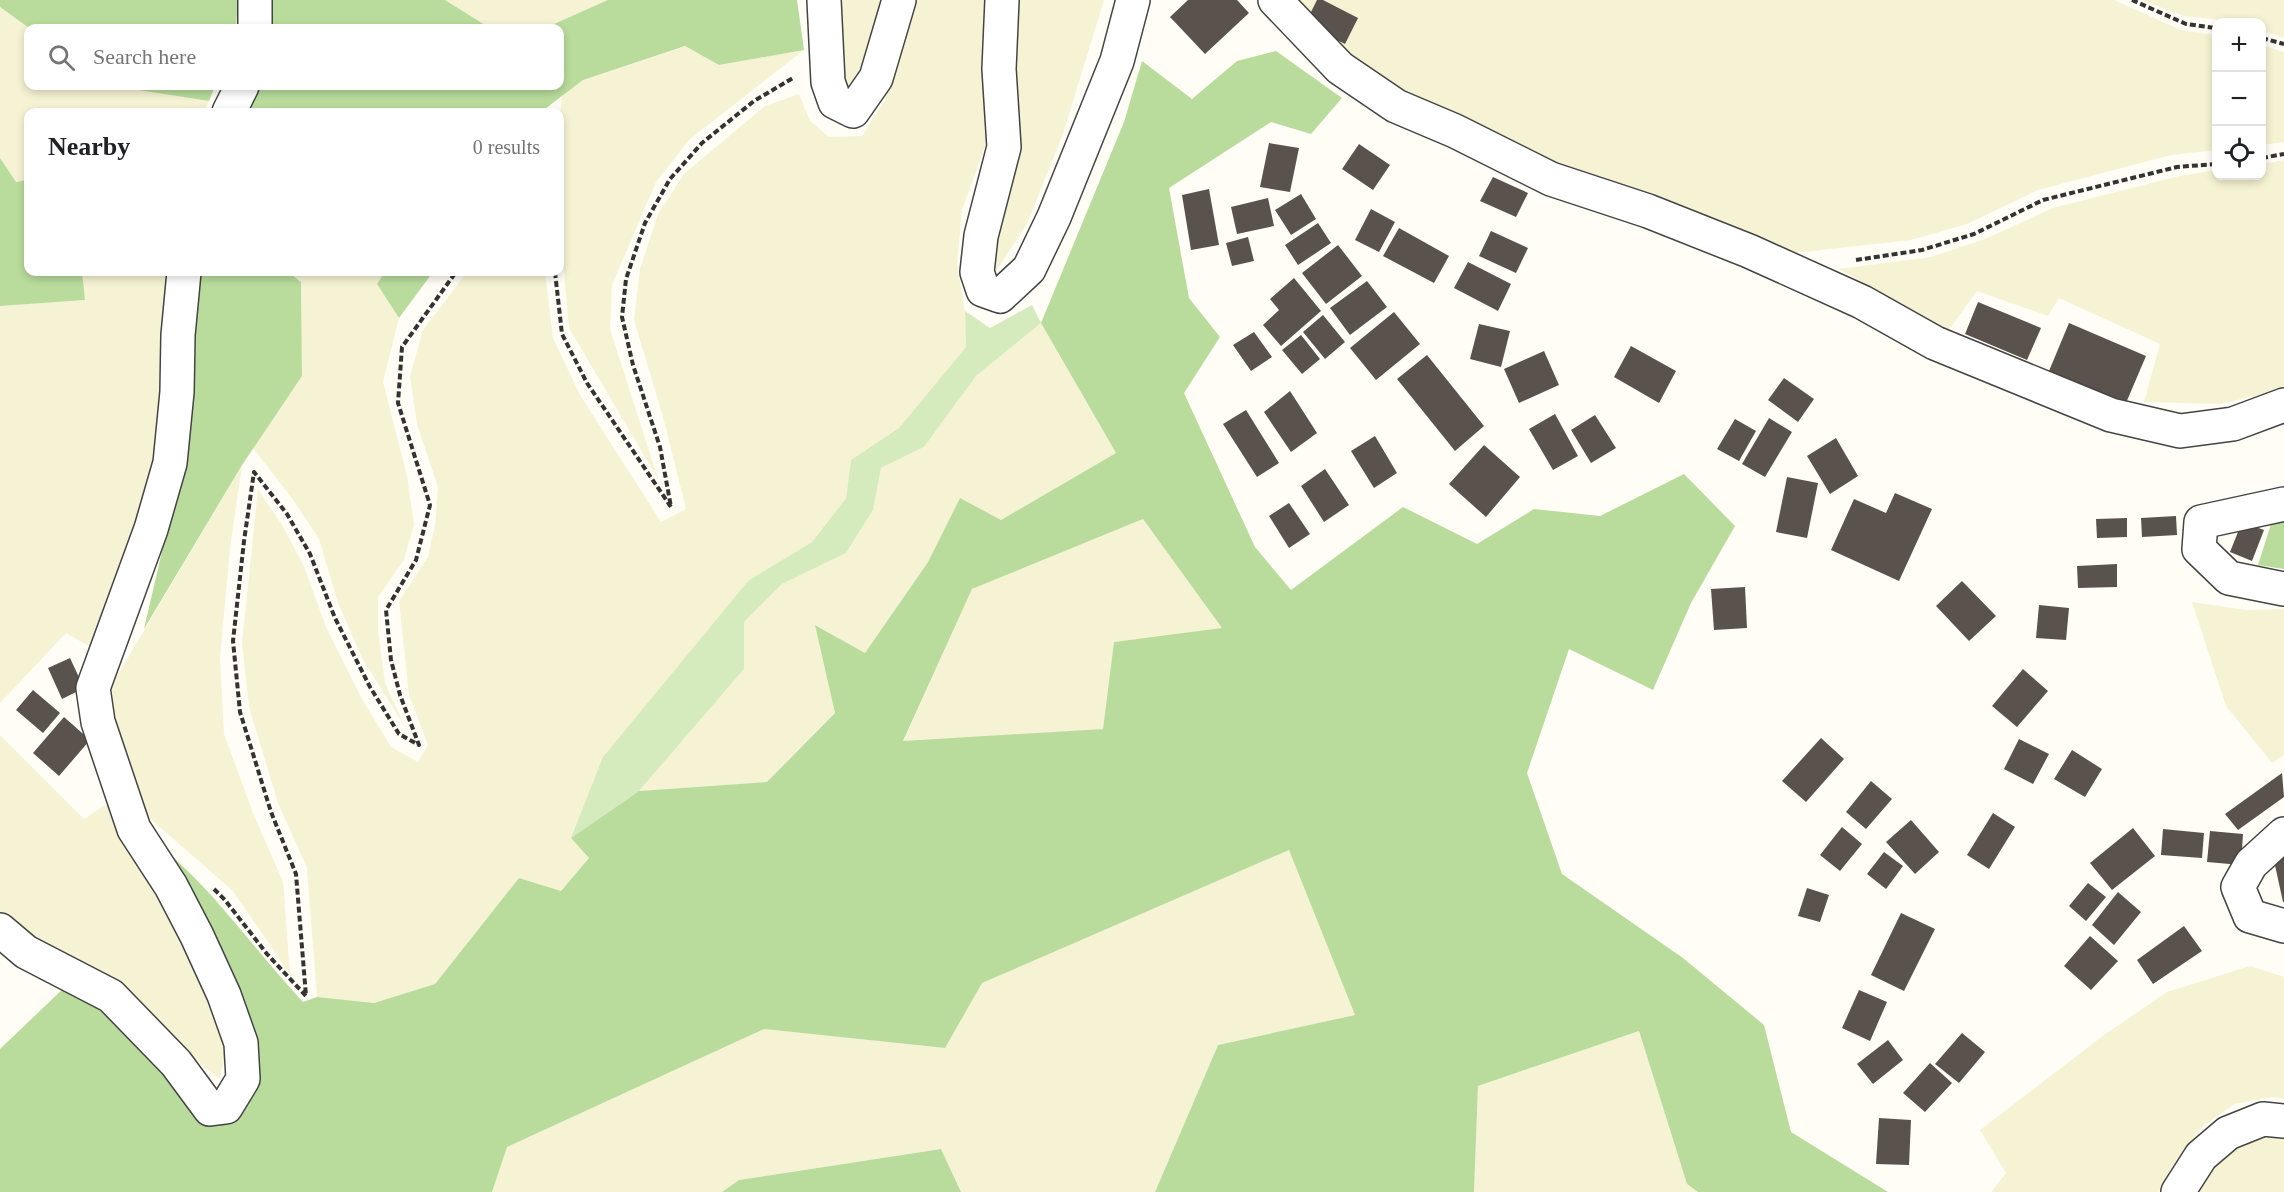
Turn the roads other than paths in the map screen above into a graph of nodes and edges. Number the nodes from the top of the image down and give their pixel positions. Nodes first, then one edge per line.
1 (255, 0) edge
2 (825, 0) edge
3 (899, 0) edge
4 (1002, 0) edge
5 (1133, 0) edge
6 (1275, 0) edge
7 (255, 24) edge
8 (240, 90) edge
9 (231, 108) edge
10 (183, 276) edge
11 (2284, 405) edge
12 (2284, 504) edge
13 (2284, 589) edge
14 (2284, 834) edge
15 (2284, 926) edge
16 (0, 930) edge
17 (2284, 1121) edge
18 (2178, 1192) edge

1 - 7 street
2 - 3 street
4 - 5 street
6 - 11 street
8 - 9 street
10 - 16 street
12 - 13 street
14 - 15 street
17 - 18 street

